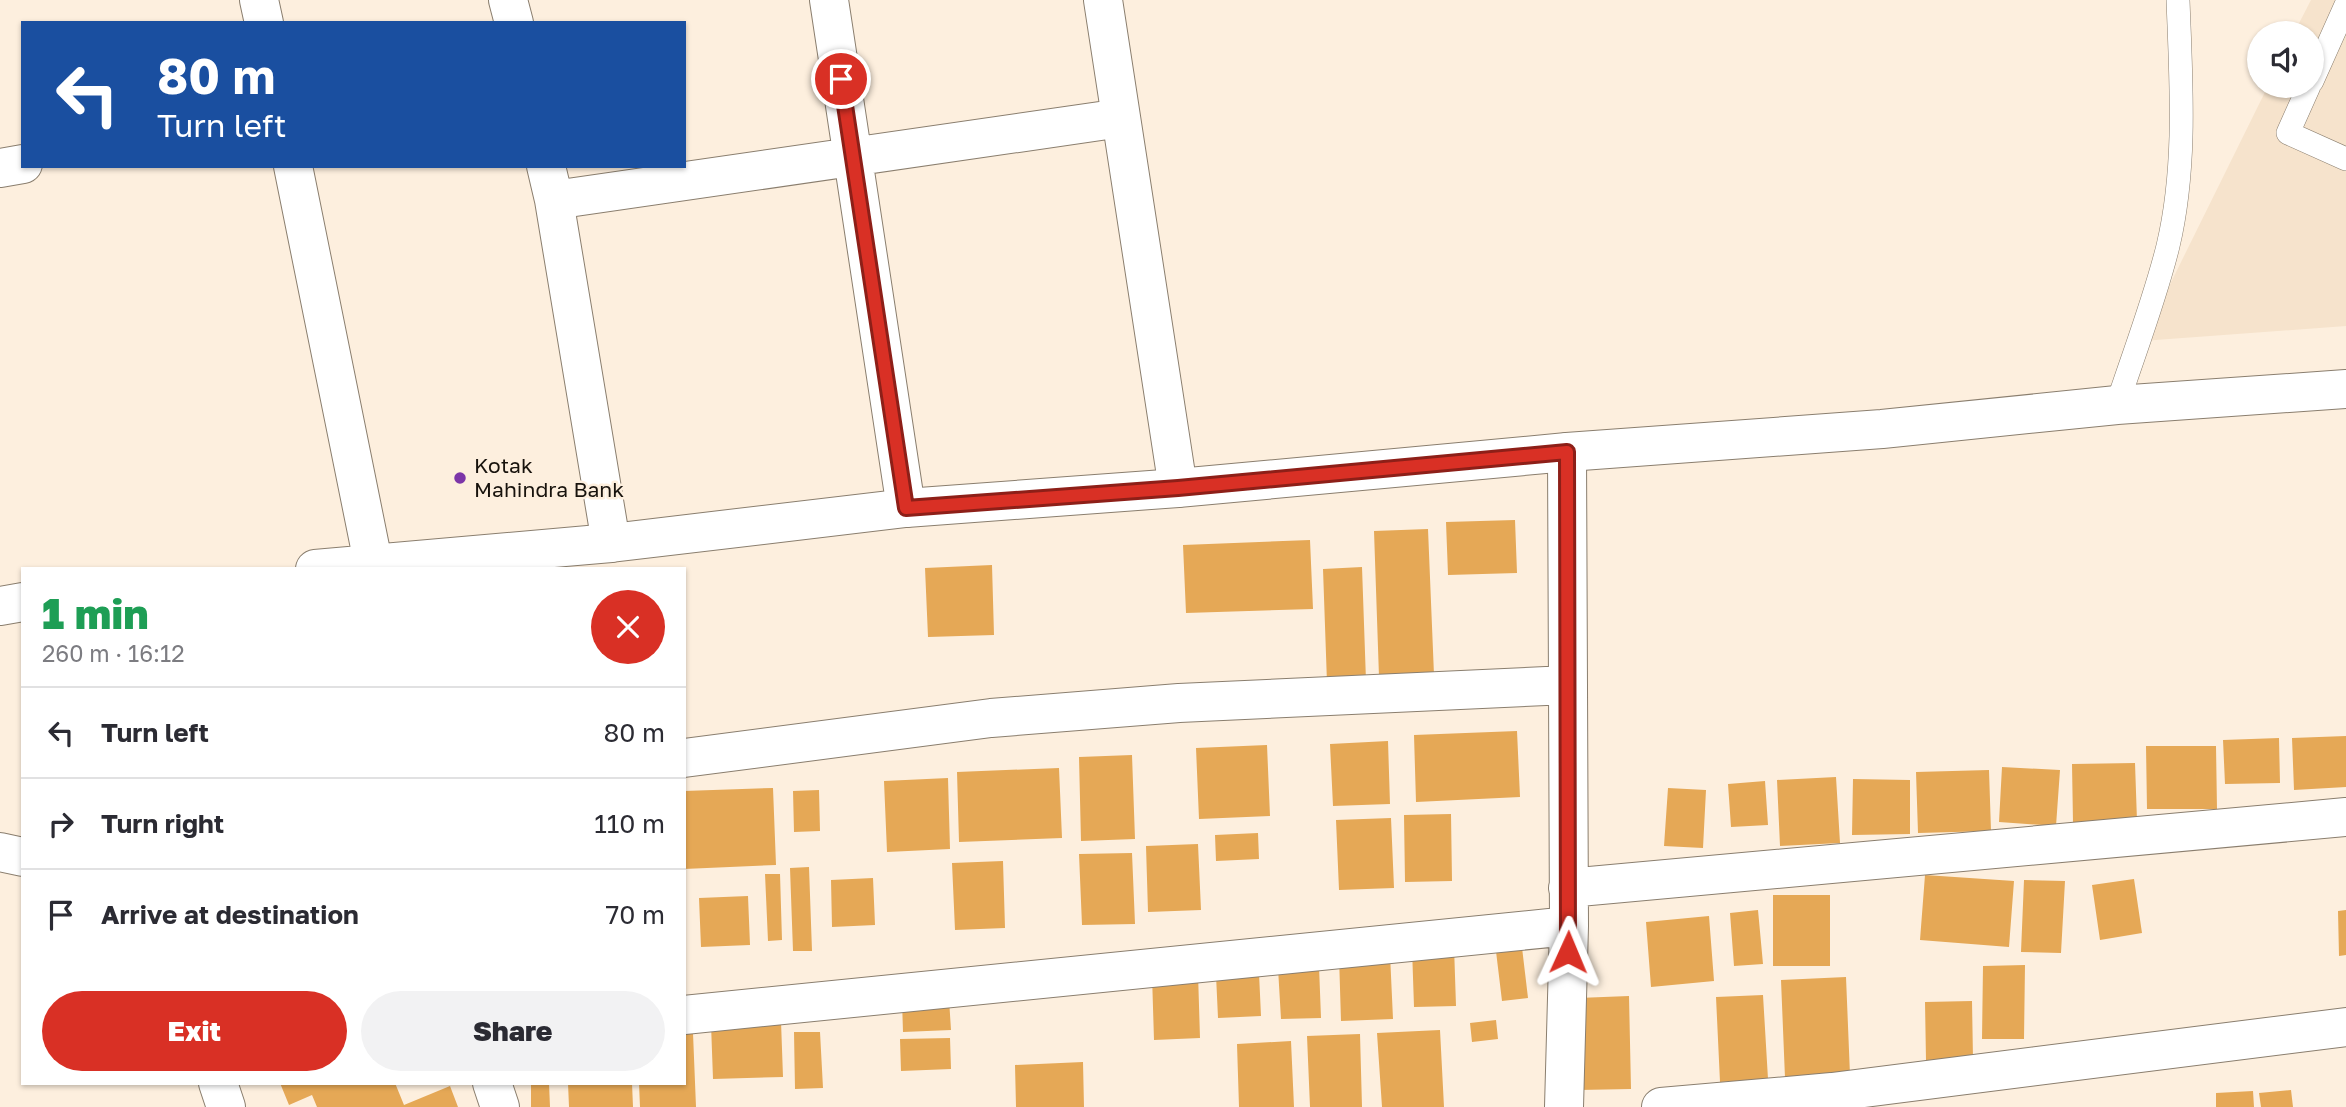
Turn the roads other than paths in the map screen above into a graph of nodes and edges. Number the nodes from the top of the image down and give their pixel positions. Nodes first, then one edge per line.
1 (259, 0) edge
2 (508, 0) edge
3 (830, 0) edge
4 (1103, 0) edge
5 (2178, 0) edge
6 (2346, 5) edge
7 (264, 21) edge
8 (513, 21) edge
9 (2324, 54) edge
10 (2304, 98) edge
11 (1121, 118) junction
12 (852, 157) junction
13 (2346, 159) edge
14 (21, 164) edge
15 (0, 168) edge
16 (293, 168) edge
17 (550, 183) edge
18 (2346, 389) edge
19 (2117, 405) junction
20 (1567, 452) junction
21 (1178, 488) junction
22 (906, 508) junction
23 (611, 543) junction
24 (373, 566) edge
25 (354, 567) edge
26 (21, 603) edge
27 (0, 606) edge
28 (1568, 685) junction
29 (686, 758) edge
30 (2346, 817) edge
31 (0, 852) edge
32 (21, 857) edge
33 (1569, 888) junction
34 (1569, 926) junction
35 (686, 1014) edge
36 (2346, 1027) edge
37 (219, 1085) edge
38 (493, 1085) edge
39 (1832, 1100) edge
40 (226, 1107) edge
41 (500, 1107) edge
42 (1564, 1107) edge
43 (1661, 1107) edge

1 - 7 street
2 - 8 street
3 - 12 street
4 - 11 street
5 - 19 lane
6 - 9 lane
10 - 13 lane
11 - 12 street
11 - 21 street
12 - 17 street
12 - 22 street
14 - 15 street
16 - 24 street
17 - 23 street
18 - 19 street
19 - 20 street
20 - 21 street
20 - 28 street
21 - 22 street
22 - 23 street
23 - 24 street
24 - 25 street
26 - 27 street
28 - 29 street
28 - 33 street
30 - 33 street
31 - 32 street
33 - 34 street
34 - 35 street
34 - 42 street
36 - 39 street
37 - 40 street
38 - 41 street
39 - 43 street

